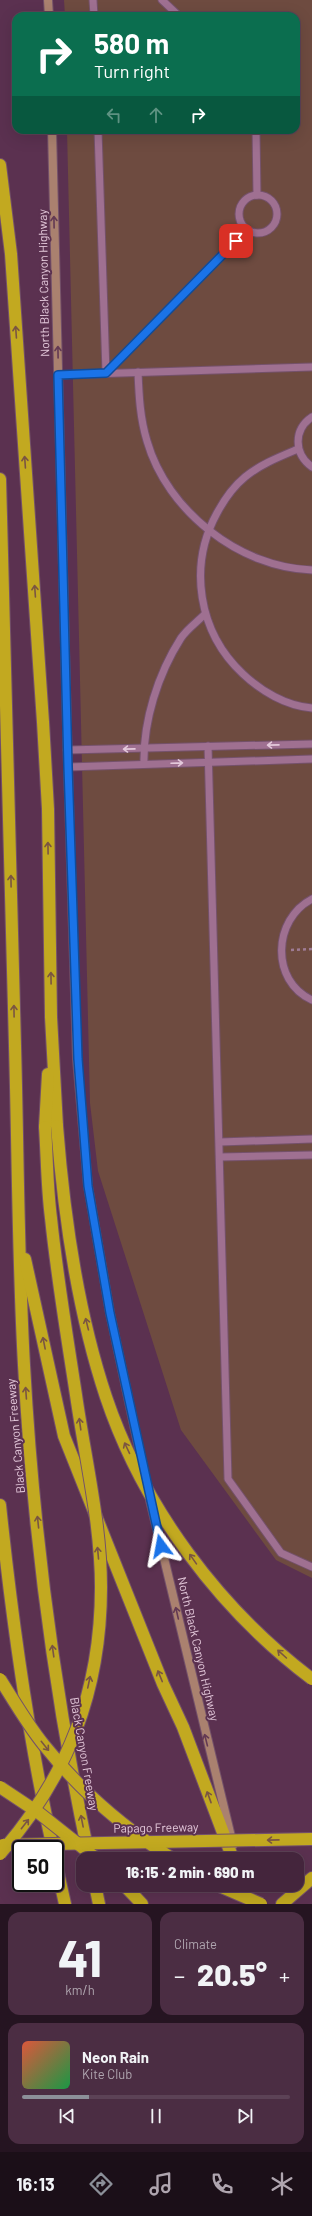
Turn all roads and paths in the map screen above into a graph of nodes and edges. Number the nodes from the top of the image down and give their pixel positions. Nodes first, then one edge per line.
1 (48, 0) edge
2 (93, 0) edge
3 (162, 0) edge
4 (49, 12) edge
5 (94, 12) edge
6 (175, 12) edge
7 (52, 134) edge
8 (98, 134) edge
9 (256, 134) edge
10 (0, 165) edge
11 (257, 195) junction
12 (246, 230) junction
13 (312, 367) edge
14 (138, 372) junction
15 (106, 373) junction
16 (58, 375) junction
17 (312, 417) edge
18 (298, 449) junction
19 (312, 467) edge
20 (0, 479) edge
21 (208, 530) junction
22 (312, 570) edge
23 (205, 614) junction
24 (312, 708) edge
25 (312, 744) edge
26 (208, 746) junction
27 (143, 748) junction
28 (67, 750) junction
29 (312, 759) edge
30 (208, 762) junction
31 (144, 764) junction
32 (68, 767) junction
33 (312, 899) edge
34 (312, 950) edge
35 (281, 951) junction
36 (312, 1000) edge
37 (51, 1017) junction
38 (312, 1139) edge
39 (220, 1142) junction
40 (312, 1155) edge
41 (220, 1157) junction
42 (19, 1230) junction
43 (0, 1505) edge
44 (312, 1567) edge
45 (0, 1679) edge
46 (312, 1679) edge
47 (0, 1787) edge
48 (312, 1839) edge
49 (51, 1840) edge
50 (0, 1845) edge
51 (88, 1852) edge
52 (88, 1852) edge
53 (162, 1852) edge
54 (232, 1852) edge
55 (233, 1852) edge
56 (0, 1854) edge
57 (312, 1878) edge
58 (62, 1892) edge
59 (96, 1892) edge
60 (131, 1892) edge
61 (233, 1892) edge
62 (245, 1892) edge
63 (140, 1901) edge
64 (65, 1904) edge
65 (99, 1904) edge
66 (248, 1904) edge
67 (261, 1904) edge
68 (282, 1904) edge

1 - 4 main road
2 - 5 lane
3 - 6 lane
16 -> 7 main road, North Black Canyon Highway
8 - 15 lane
9 - 11 lane
37 -> 10 highway
11 - 12 lane
11 - 12 lane
12 - 15 lane
13 - 14 lane
14 - 15 lane
14 - 21 lane
15 - 16 lane
16 - 28 main road, North Black Canyon Highway
17 - 18 lane
18 - 19 lane
18 - 21 lane
42 -> 20 highway, Black Canyon Freeway
21 - 22 lane
21 - 23 lane
23 - 24 lane
23 - 27 lane
25 -> 26 lane
26 - 27 lane
26 - 30 lane
27 -> 28 lane
27 - 31 lane
28 - 32 main road, North Black Canyon Highway
29 - 30 lane
31 -> 30 lane
30 - 39 lane
31 - 32 lane
55 -> 32 main road, North Black Canyon Highway
33 - 35 lane
34 - 35 path
35 - 36 lane
46 -> 37 highway, bridge
56 -> 37 highway, bridge
38 - 39 lane
39 - 41 lane
40 - 41 lane
41 - 44 lane
51 -> 42 highway, Black Canyon Freeway
54 -> 42 highway
43 - 49 highway, Black Canyon Freeway
45 -> 53 highway, bridge
47 - 52 highway, bridge
48 -> 50 highway, Papago Freeway, bridge
57 - 68 highway
58 - 64 highway
59 - 65 highway
60 - 63 highway
61 - 67 highway, bridge
62 - 66 main road

